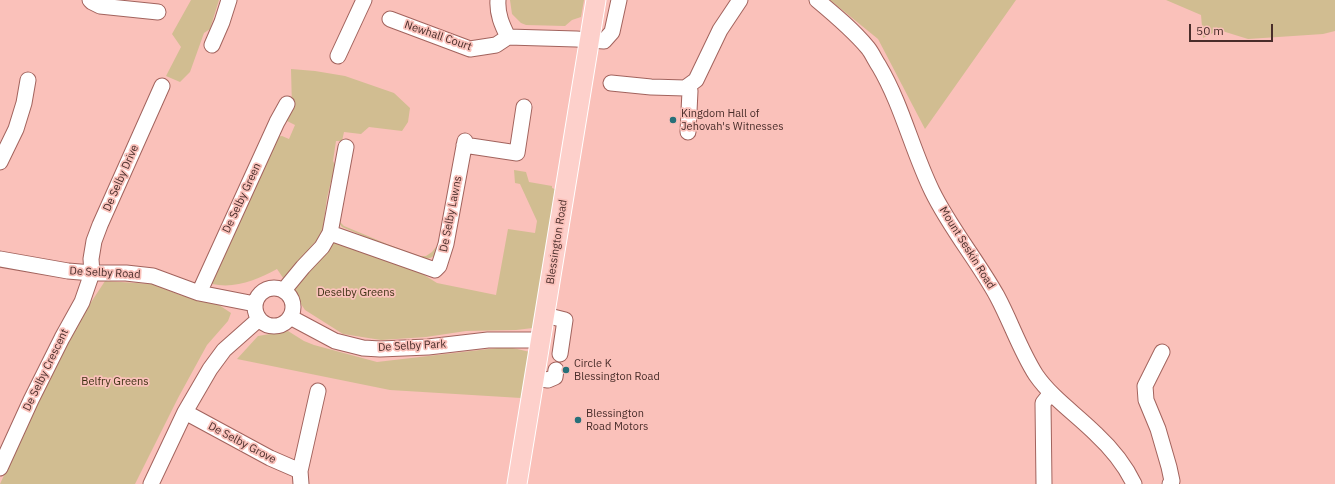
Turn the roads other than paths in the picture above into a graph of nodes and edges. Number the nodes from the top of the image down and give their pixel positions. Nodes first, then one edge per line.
1 (90, 0) edge
2 (229, 0) edge
3 (364, 0) edge
4 (498, 0) edge
5 (596, 0) edge
6 (619, 0) edge
7 (740, 0) edge
8 (818, 0) edge
9 (158, 12) dead end
10 (390, 19) dead end
11 (508, 37) junction
12 (589, 40) junction
13 (212, 44) dead end
14 (338, 56) dead end
15 (28, 80) dead end
16 (611, 83) dead end
17 (162, 86) dead end
18 (685, 88) junction
19 (287, 104) dead end
20 (524, 107) dead end
21 (688, 132) dead end
22 (346, 147) dead end
23 (0, 162) edge
24 (330, 233) junction
25 (0, 259) edge
26 (92, 273) junction
27 (284, 290) junction
28 (200, 293) junction
29 (255, 304) junction
30 (545, 315) junction
31 (290, 317) junction
32 (259, 319) junction
33 (541, 340) junction
34 (1162, 352) dead end
35 (560, 354) dead end
36 (556, 370) dead end
37 (534, 378) junction
38 (318, 391) dead end
39 (1050, 393) junction
40 (185, 412) junction
41 (0, 468) edge
42 (301, 478) edge
43 (151, 484) edge
44 (517, 484) edge
45 (1044, 484) edge
46 (1134, 484) edge
47 (1170, 484) edge

1 - 9 street
2 - 13 street
3 - 14 street
4 - 11 street
5 - 12 main road, Blessington Road
6 - 12 street, Newhall Court
7 - 18 street
8 - 39 street, Mount Seskin Road
10 - 11 street, Newhall Court
11 - 12 street, Newhall Court
12 - 30 main road, Blessington Road
15 - 23 street
16 - 18 street
17 - 26 street, De Selby Drive
18 - 21 street
19 - 28 street, De Selby Green
20 - 24 street, De Selby Lawns
22 - 24 street
24 - 27 street
25 - 26 street, De Selby Road
26 - 28 street, De Selby Road
26 - 41 street, De Selby Crescent
27 - 29 street
27 - 31 street
28 - 29 street, De Selby Road
29 - 32 street
30 - 33 main road, Blessington Road
30 - 35 street
31 - 32 street
31 - 33 street, De Selby Park
32 - 40 street
33 - 37 main road, Blessington Road
34 - 47 street
36 - 37 street
37 - 44 main road, Blessington Road
38 - 42 street
39 - 45 street
39 - 46 street, Mount Seskin Road
40 - 42 street, De Selby Grove
40 - 43 street

